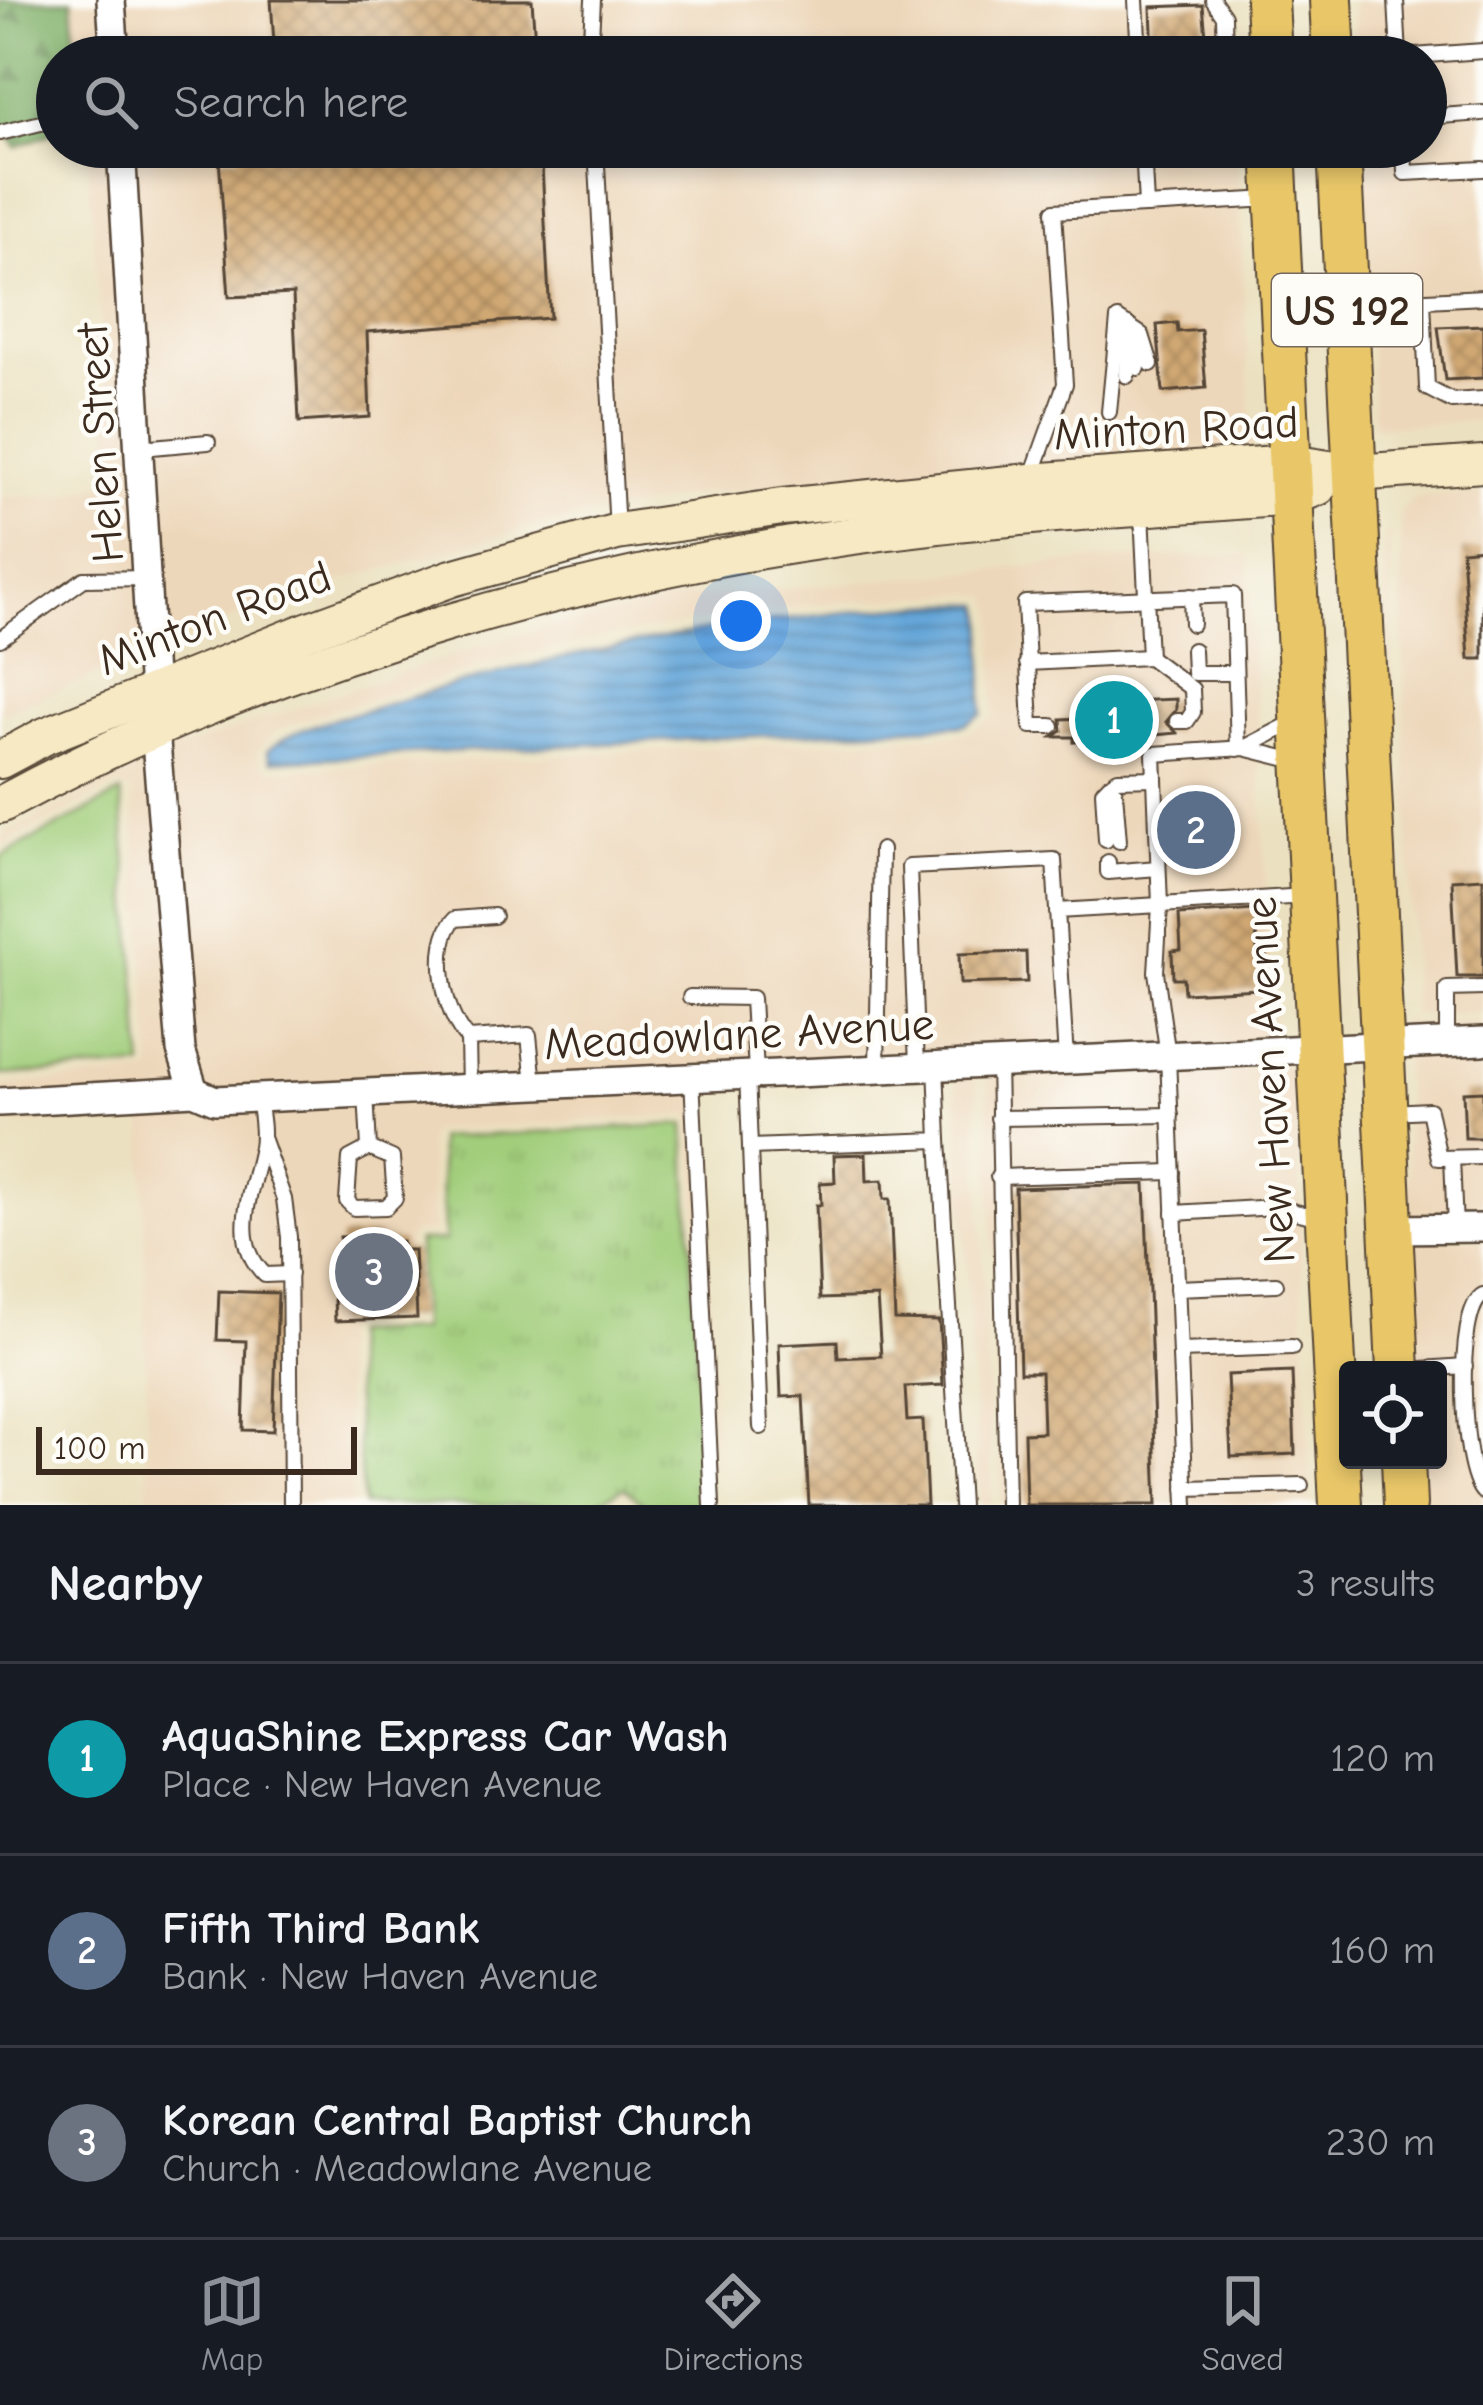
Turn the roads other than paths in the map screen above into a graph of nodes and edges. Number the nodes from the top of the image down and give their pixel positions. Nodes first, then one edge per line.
1 (111, 0) edge
2 (593, 0) edge
3 (1136, 0) edge
4 (1213, 0) edge
5 (1267, 0) edge
6 (1396, 0) edge
7 (1330, 4) edge
8 (114, 36) edge
9 (591, 36) edge
10 (1138, 36) edge
11 (1224, 36) edge
12 (1269, 36) edge
13 (1332, 36) edge
14 (1398, 36) edge
15 (1483, 51) edge
16 (1447, 54) edge
17 (1483, 113) edge
18 (1447, 116) edge
19 (36, 124) edge
20 (0, 133) edge
21 (122, 168) edge
22 (597, 168) edge
23 (1144, 168) edge
24 (1275, 168) edge
25 (1340, 168) edge
26 (1405, 168) edge
27 (1483, 169) edge
28 (1277, 199) junction
29 (1146, 206) junction
30 (1483, 297) edge
31 (1423, 300) junction
32 (1347, 304) junction
33 (1127, 325) junction
34 (1483, 399) edge
35 (1109, 412) dead end
36 (208, 442) dead end
37 (141, 448) junction
38 (1483, 464) edge
39 (1355, 473) junction
40 (1291, 480) junction
41 (1030, 482) junction
42 (1142, 509) junction
43 (617, 532) junction
44 (150, 578) junction
45 (1191, 596) junction
46 (1146, 598) junction
47 (1192, 624) dead end
48 (0, 639) edge
49 (1193, 650) dead end
50 (1148, 657) junction
51 (1027, 663) junction
52 (1235, 673) junction
53 (156, 691) junction
54 (1303, 718) junction
55 (1177, 721) dead end
56 (1052, 726) dead end
57 (154, 729) junction
58 (1241, 748) junction
59 (0, 760) edge
60 (1304, 763) junction
61 (1155, 778) junction
62 (0, 805) edge
63 (1112, 841) dead end
64 (880, 850) dead end
65 (1116, 865) dead end
66 (1158, 868) junction
67 (1311, 895) junction
68 (1160, 905) junction
69 (1057, 911) junction
70 (494, 916) dead end
71 (1483, 988) edge
72 (690, 997) dead end
73 (468, 1040) junction
74 (1483, 1041) edge
75 (1447, 1042) junction
76 (1382, 1045) junction
77 (1318, 1048) junction
78 (1168, 1056) junction
79 (1066, 1060) junction
80 (998, 1063) junction
81 (926, 1066) junction
82 (877, 1068) junction
83 (752, 1074) junction
84 (692, 1076) junction
85 (535, 1084) junction
86 (469, 1088) junction
87 (194, 1091) junction
88 (366, 1093) junction
89 (258, 1098) junction
90 (0, 1102) edge
91 (1385, 1112) junction
92 (1171, 1115) junction
93 (998, 1118) junction
94 (939, 1140) junction
95 (263, 1141) junction
96 (750, 1147) junction
97 (369, 1148) junction
98 (1483, 1157) edge
99 (1452, 1158) junction
100 (1173, 1172) junction
101 (998, 1177) junction
102 (1174, 1213) junction
103 (1327, 1220) junction
104 (1469, 1228) edge
105 (1391, 1229) junction
106 (290, 1274) junction
107 (1276, 1284) dead end
108 (1177, 1288) junction
109 (1483, 1294) edge
110 (1292, 1347) dead end
111 (1180, 1352) junction
112 (1398, 1361) edge
113 (1465, 1366) junction
114 (1447, 1367) edge
115 (761, 1427) dead end
116 (1338, 1450) junction
117 (1403, 1469) edge
118 (1300, 1485) dead end
119 (1185, 1488) junction
120 (1483, 1492) edge
121 (291, 1505) edge
122 (712, 1505) edge
123 (961, 1505) edge
124 (1007, 1505) edge
125 (1186, 1505) edge
126 (1341, 1505) edge
127 (1363, 1505) edge
128 (1405, 1505) edge

1 - 8 street
2 - 9 lane
3 - 10 lane
4 - 11 lane
5 - 12 main road
6 - 14 lane
7 - 13 main road
15 - 16 lane
17 - 18 lane
19 - 20 lane
21 - 37 street, Helen Street
22 - 43 lane
23 - 29 lane
24 - 28 main road, New Haven Avenue / US 192
25 - 32 main road, US 192
26 - 27 lane
28 - 29 lane
28 - 40 main road, New Haven Avenue / US 192
29 - 41 lane
30 - 31 lane
31 - 32 lane
31 - 34 lane
32 - 39 main road, US 192
33 - 33 lane
33 - 35 lane
36 - 37 lane
37 - 44 street, Helen Street
38 - 39 main road, Minton Road
39 - 40 main road, Minton Road
39 - 76 main road, US 192
40 - 41 main road, Minton Road
40 - 42 main road, Minton Road
40 - 54 main road, New Haven Avenue / US 192
41 - 43 main road, Minton Road
42 - 46 lane
42 - 57 main road, Minton Road
43 - 53 main road, Minton Road
44 - 48 lane
44 - 53 street, Helen Street
45 - 46 lane
45 - 47 lane
45 - 52 lane
46 - 50 lane
46 - 51 lane
49 - 52 lane
50 - 51 lane
50 - 55 lane
51 - 56 lane
52 - 58 lane
53 - 57 street, Helen Street
53 - 59 main road, Minton Road
54 - 58 lane
54 - 60 main road, New Haven Avenue / US 192
57 - 62 main road, Minton Road
57 - 87 street, Helen Street
58 - 60 lane
58 - 61 lane
60 - 67 main road, New Haven Avenue / US 192
61 - 63 lane
61 - 66 lane
64 - 82 lane
65 - 66 lane
66 - 68 lane
67 - 68 lane
67 - 77 main road, New Haven Avenue / US 192
68 - 69 lane
68 - 78 lane
69 - 79 lane
69 - 81 lane
70 - 73 lane
71 - 75 lane
72 - 83 lane
73 - 85 lane
73 - 86 lane
74 - 75 street, Meadowlane Avenue
75 - 76 street, Meadowlane Avenue
76 - 77 street, Meadowlane Avenue
76 - 91 main road, US 192
77 - 78 street, Meadowlane Avenue
77 - 103 main road, New Haven Avenue / US 192
78 - 79 street, Meadowlane Avenue
78 - 92 lane
79 - 80 street, Meadowlane Avenue
80 - 81 street, Meadowlane Avenue
80 - 93 lane
81 - 82 street, Meadowlane Avenue
81 - 94 lane
82 - 83 street, Meadowlane Avenue
83 - 84 street, Meadowlane Avenue
83 - 96 lane
84 - 85 street, Meadowlane Avenue
84 - 122 lane
85 - 86 street, Meadowlane Avenue
86 - 88 street, Meadowlane Avenue
87 - 89 street, Meadowlane Avenue
87 - 90 street, Meadowlane Avenue
88 - 89 street, Meadowlane Avenue
88 - 97 lane
89 - 95 lane
91 - 99 lane
91 - 105 main road, US 192
92 - 93 lane
92 - 100 lane
93 - 101 lane
94 - 96 lane
94 - 123 lane
95 - 106 lane
95 - 106 lane
96 - 115 lane
97 - 97 lane
98 - 99 lane
99 - 104 lane
100 - 101 lane
100 - 102 lane
101 - 124 lane
102 - 103 lane
102 - 108 lane
103 - 116 main road, New Haven Avenue / US 192
104 - 105 street
105 - 112 main road, US 192
106 - 121 lane
107 - 108 lane
108 - 111 lane
109 - 113 lane
110 - 111 lane
111 - 119 lane
113 - 114 lane
113 - 120 lane
116 - 126 main road, New Haven Avenue / US 192
116 - 127 main road
117 - 128 main road
118 - 119 lane
119 - 125 lane

